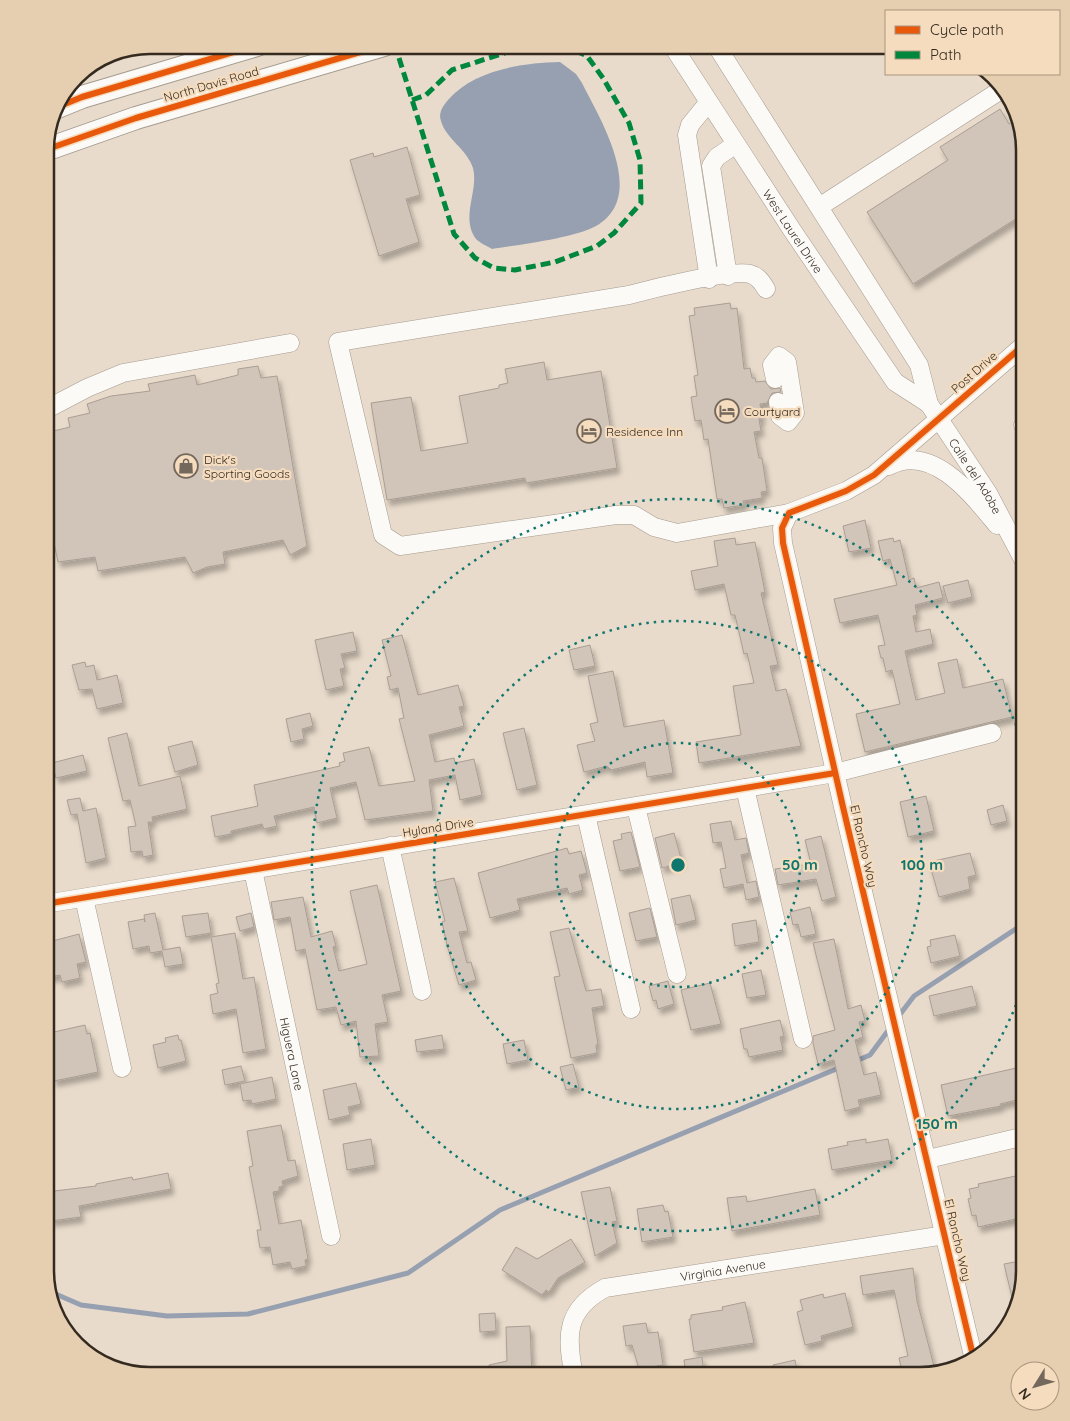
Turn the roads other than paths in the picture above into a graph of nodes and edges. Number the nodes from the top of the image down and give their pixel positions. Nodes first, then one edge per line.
1 (227, 54) edge
2 (353, 54) edge
3 (678, 54) edge
4 (722, 54) edge
5 (997, 93) edge
6 (66, 103) edge
7 (708, 103) junction
8 (736, 144) junction
9 (54, 147) edge
10 (820, 207) junction
11 (728, 276) junction
12 (709, 279) junction
13 (766, 289) dead end
14 (290, 344) dead end
15 (1016, 351) edge
16 (774, 380) dead end
17 (778, 402) dead end
18 (54, 405) edge
19 (934, 411) junction
20 (874, 475) junction
21 (788, 513) junction
22 (1016, 547) edge
23 (1016, 552) edge
24 (992, 733) dead end
25 (836, 773) junction
26 (744, 788) junction
27 (636, 807) junction
28 (586, 815) junction
29 (390, 846) junction
30 (253, 870) junction
31 (84, 898) junction
32 (54, 903) edge
33 (677, 974) dead end
34 (422, 991) dead end
35 (631, 1009) dead end
36 (803, 1039) dead end
37 (122, 1068) dead end
38 (1016, 1138) edge
39 (928, 1159) junction
40 (945, 1235) junction
41 (331, 1236) dead end
42 (972, 1352) edge
43 (572, 1367) edge

1 - 6 main road, North Davis Road
2 - 9 main road, North Davis Road
3 - 7 street, West Laurel Drive
4 - 10 street
5 - 10 street
7 - 8 street, West Laurel Drive
7 - 12 street
8 - 11 street
8 - 19 street, West Laurel Drive
10 - 19 street
11 - 12 street
11 - 13 street
12 - 21 street
14 - 18 street
15 - 19 street, Post Drive
16 - 17 street
19 - 20 street
19 - 22 street, Calle del Adobe
20 - 21 street
20 - 23 street
21 - 25 street, El Rancho Way
24 - 25 street, Hyland Drive
25 - 26 street, Hyland Drive
25 - 39 street, El Rancho Way
26 - 27 street, Hyland Drive
26 - 36 street
27 - 28 street, Hyland Drive
27 - 33 street
28 - 29 street, Hyland Drive
28 - 35 street
29 - 30 street, Hyland Drive
29 - 34 street
30 - 31 street, Hyland Drive
30 - 41 street, Higuera Lane
31 - 32 street, Hyland Drive
31 - 37 street
38 - 39 street
39 - 40 street, El Rancho Way
40 - 42 street, El Rancho Way
40 - 43 street, Virginia Avenue

